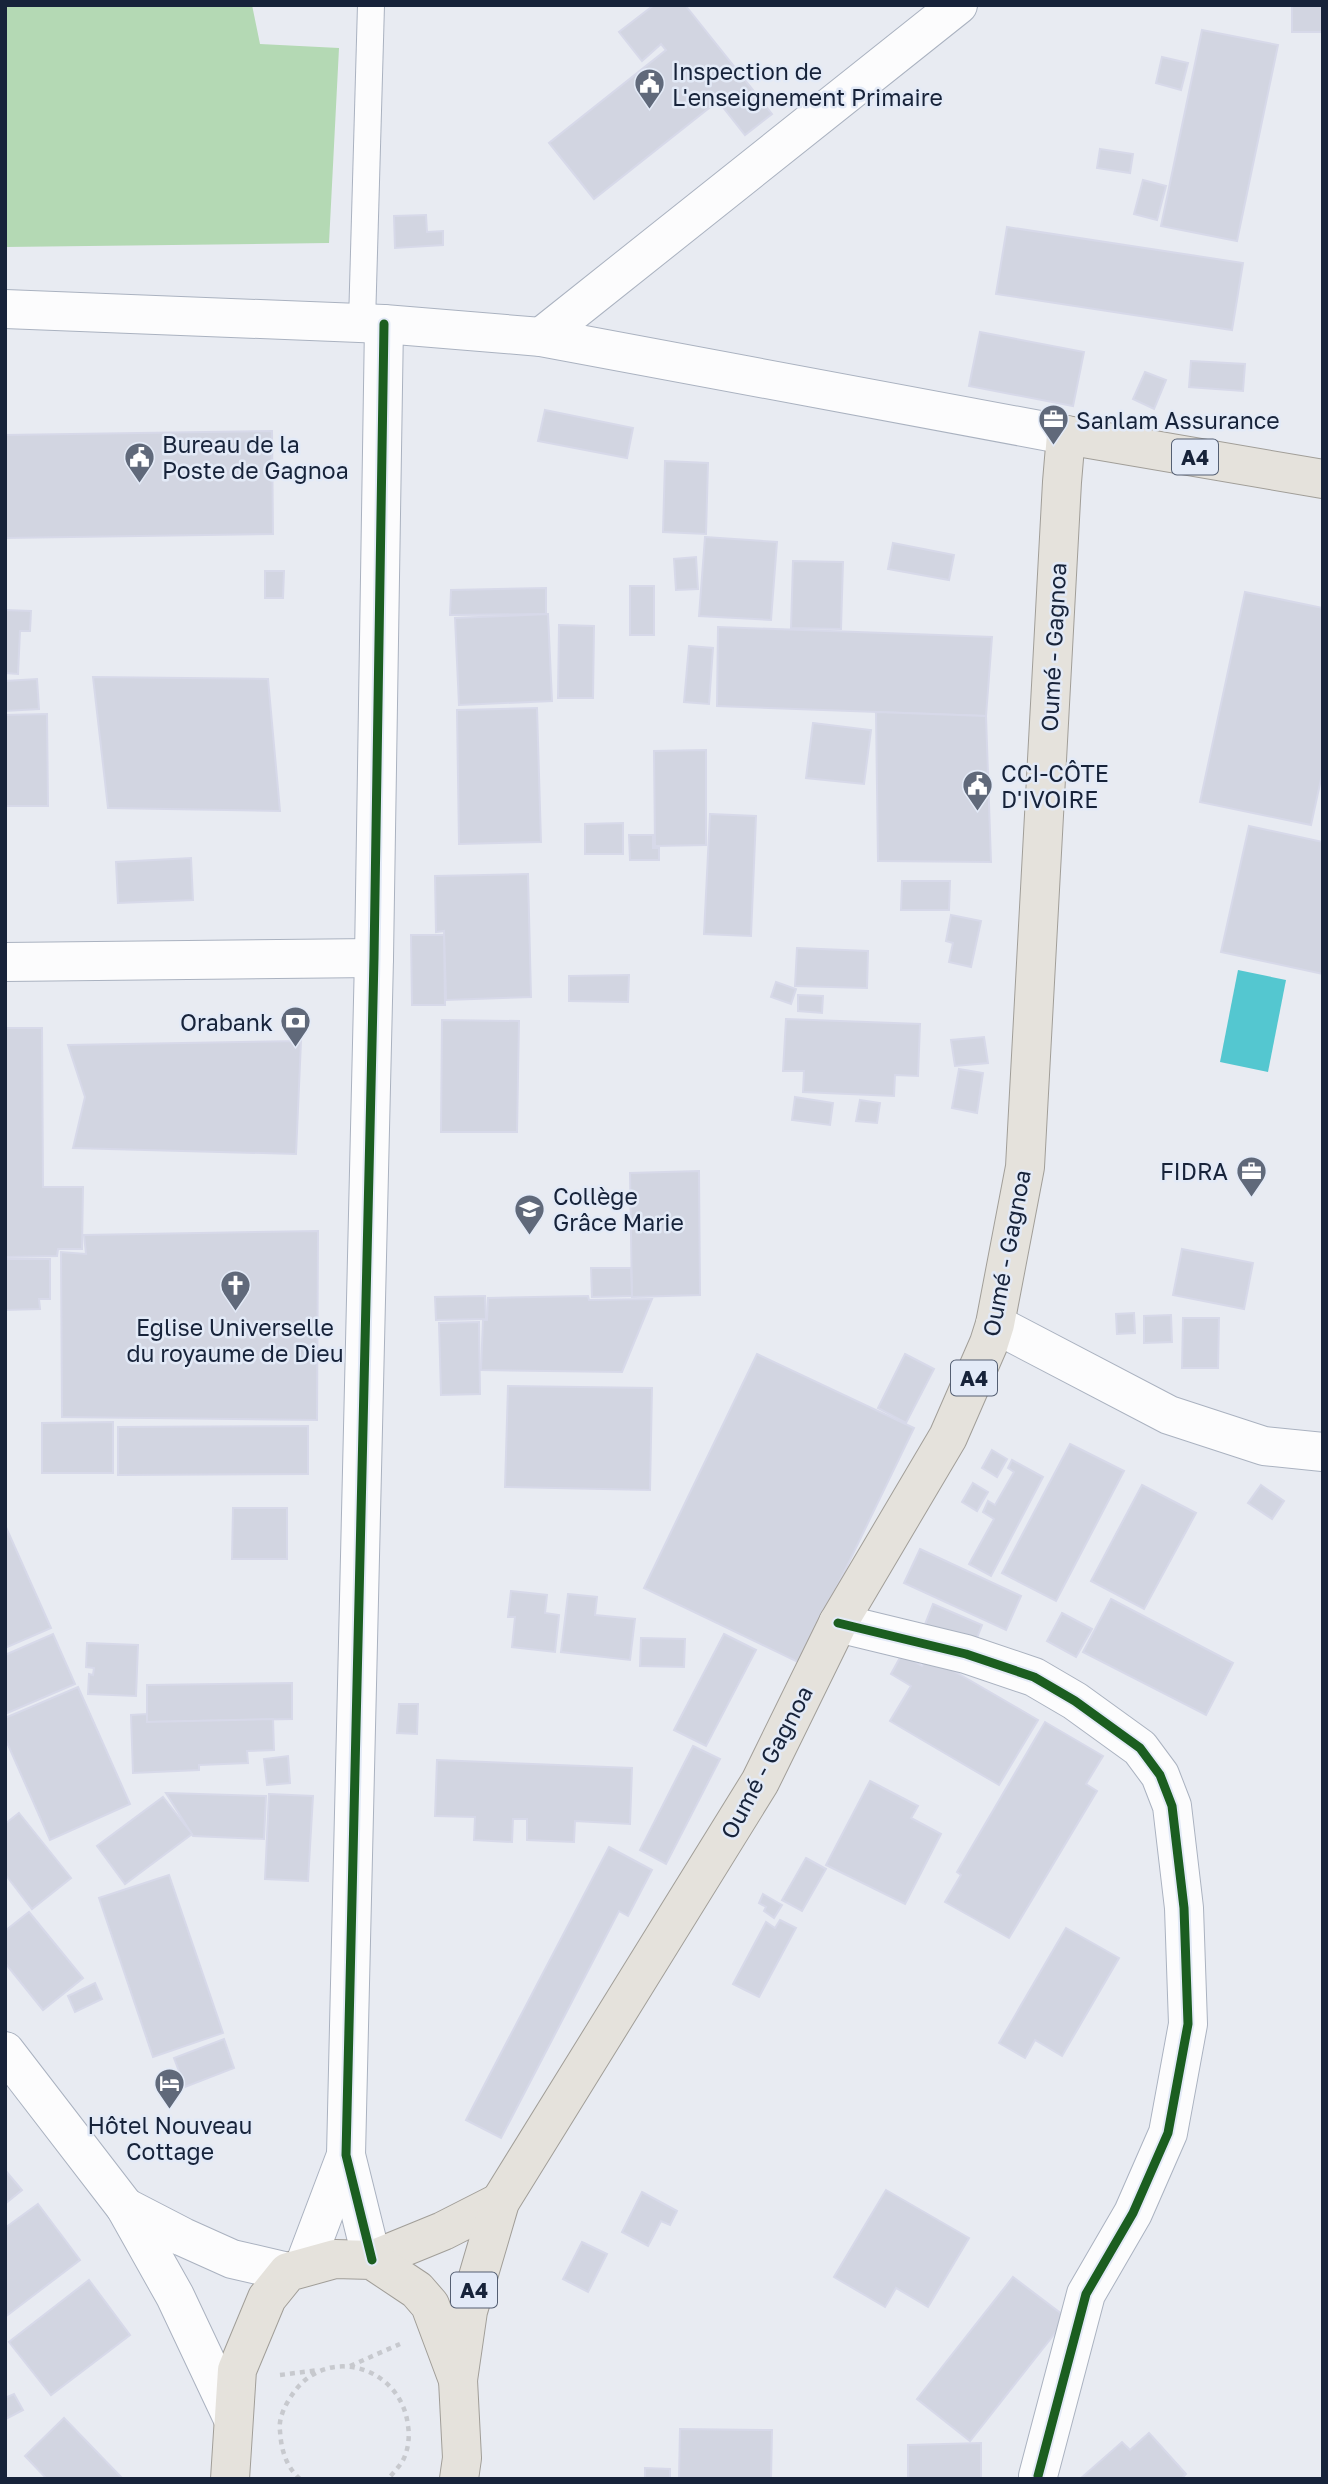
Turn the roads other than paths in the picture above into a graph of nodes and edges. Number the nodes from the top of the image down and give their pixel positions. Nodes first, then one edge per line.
1 (371, 5) edge
2 (958, 5) edge
3 (5, 309) edge
4 (373, 323) junction
5 (541, 337) junction
6 (1066, 436) junction
7 (1323, 479) edge
8 (374, 958) junction
9 (5, 962) edge
10 (995, 1324) junction
11 (1323, 1452) edge
12 (838, 1623) junction
13 (5, 2051) edge
14 (346, 2155) junction
15 (500, 2202) junction
16 (125, 2207) junction
17 (372, 2260) junction
18 (296, 2269) junction
19 (458, 2381) junction
20 (233, 2419) junction
21 (462, 2472) edge
22 (1038, 2476) dead end
23 (230, 2479) edge

1 - 4 lane
2 - 5 street
3 - 4 street
4 - 5 street
4 - 8 street
5 - 6 street
6 - 7 main road, A4
6 - 10 main road, Oumé - Gagnoa / A4
8 - 9 street
8 - 14 street
10 - 11 street
10 - 12 main road, Oumé - Gagnoa / A4
12 - 15 main road, Oumé - Gagnoa / A4
12 - 22 street
13 - 16 street
14 - 17 street
14 - 18 street
15 - 17 main road
15 - 19 main road, Oumé - Gagnoa / A4
16 - 18 street
16 - 20 street
17 - 18 main road
17 - 19 main road
18 - 20 main road
19 - 21 main road
20 - 23 main road

